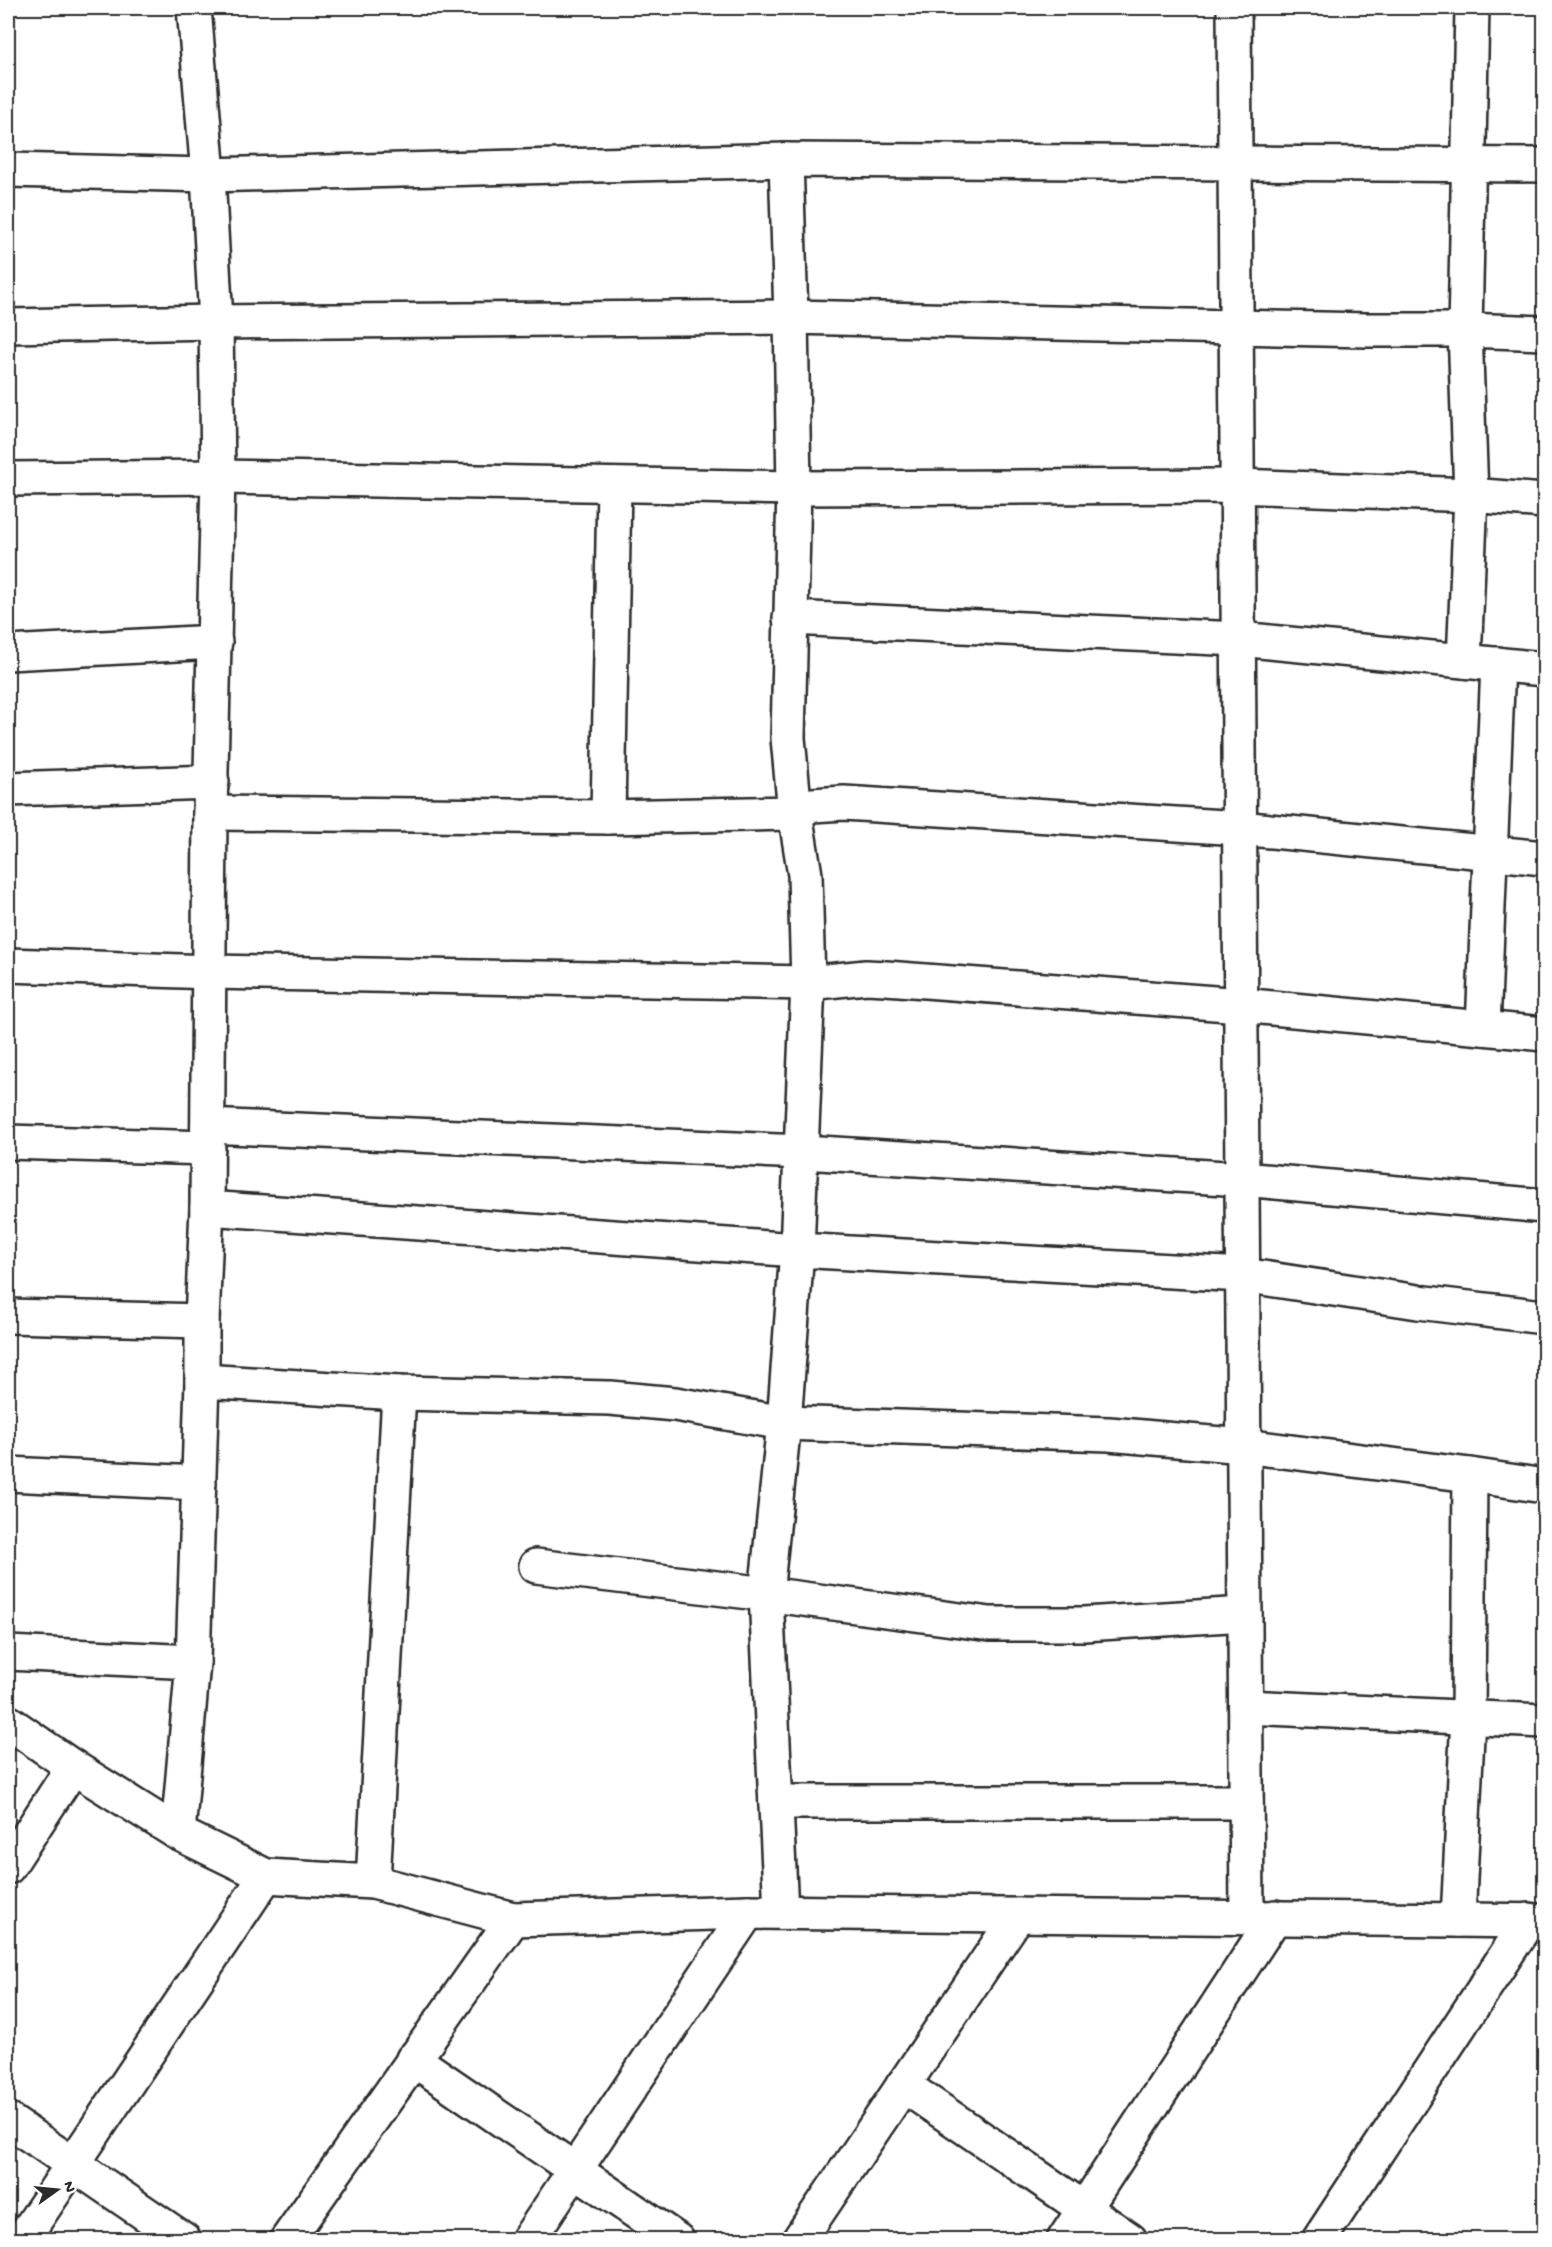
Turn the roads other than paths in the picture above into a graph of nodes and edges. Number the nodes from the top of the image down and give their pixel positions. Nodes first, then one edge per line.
1 (194, 8) edge
2 (1234, 8) edge
3 (1472, 8) edge
4 (786, 160) junction
5 (1235, 163) junction
6 (1470, 164) junction
7 (1545, 165) edge
8 (8, 170) edge
9 (208, 175) junction
10 (791, 317) junction
11 (216, 322) junction
12 (8, 326) edge
13 (1237, 326) junction
14 (1466, 330) junction
15 (1545, 333) edge
16 (218, 477) junction
17 (8, 479) edge
18 (614, 485) junction
19 (1237, 486) junction
20 (794, 488) junction
21 (1471, 495) junction
22 (1545, 501) edge
23 (790, 618) junction
24 (1239, 639) junction
25 (214, 642) junction
26 (8, 652) edge
27 (1464, 661) junction
28 (1498, 664) junction
29 (1545, 669) edge
30 (8, 789) edge
31 (211, 797) junction
32 (795, 813) junction
33 (608, 817) junction
34 (1240, 828) junction
35 (1490, 852) junction
36 (1545, 858) edge
37 (8, 965) edge
38 (211, 972) junction
39 (808, 983) junction
40 (1241, 1005) junction
41 (1483, 1028) junction
42 (1545, 1034) edge
43 (208, 1137) junction
44 (8, 1142) edge
45 (802, 1152) junction
46 (1242, 1179) junction
47 (1545, 1206) edge
48 (207, 1208) junction
49 (797, 1250) junction
50 (1243, 1275) junction
51 (8, 1316) edge
52 (1545, 1317) edge
53 (202, 1320) junction
54 (202, 1381) junction
55 (399, 1393) junction
56 (784, 1423) junction
57 (1244, 1446) junction
58 (8, 1474) edge
59 (1470, 1475) junction
60 (199, 1483) junction
61 (1545, 1486) edge
62 (536, 1566) dead end
63 (766, 1594) junction
64 (1245, 1614) junction
65 (8, 1653) edge
66 (193, 1662) junction
67 (1246, 1707) junction
68 (1468, 1716) junction
69 (1545, 1721) edge
70 (8, 1722) edge
71 (73, 1767) junction
72 (776, 1802) junction
73 (1246, 1802) junction
74 (178, 1833) junction
75 (8, 1867) edge
76 (266, 1876) junction
77 (373, 1882) junction
78 (748, 1912) junction
79 (782, 1912) junction
80 (1018, 1915) junction
81 (1261, 1917) junction
82 (513, 1919) junction
83 (1458, 1920) junction
84 (1537, 1921) edge
85 (413, 2059) junction
86 (903, 2085) junction
87 (8, 2120) edge
88 (72, 2164) junction
89 (576, 2170) junction
90 (1084, 2208) junction
91 (22, 2240) edge
92 (184, 2240) edge
93 (287, 2240) edge
94 (528, 2240) edge
95 (677, 2240) edge
96 (800, 2240) edge
97 (1064, 2240) edge
98 (1130, 2240) edge
99 (1319, 2240) edge

1 - 9 street
2 - 5 street
3 - 6 street
4 - 5 street
4 - 9 street
4 - 10 street
5 - 6 street
5 - 13 street
6 - 7 street
6 - 14 street
8 - 9 street
9 - 11 street
10 - 11 street
10 - 13 street
10 - 20 street
11 - 12 street
11 - 16 street
13 - 14 street
13 - 19 street
14 - 15 street
14 - 21 street
16 - 17 street
16 - 18 street
16 - 25 street
18 - 20 street
18 - 33 street
19 - 20 street
19 - 21 street
19 - 24 street
20 - 23 street
21 - 22 street
21 - 27 street
23 - 24 street
23 - 32 street
24 - 27 street
24 - 34 street
25 - 26 street
25 - 31 street
27 - 28 street
28 - 29 street
28 - 35 street
30 - 31 street
31 - 33 street
31 - 38 street
32 - 33 street
32 - 34 street
32 - 39 street
34 - 35 street
34 - 40 street
35 - 36 street
35 - 41 street
37 - 38 street
38 - 39 street
38 - 43 street
39 - 40 street
39 - 45 street
40 - 41 street
40 - 46 street
41 - 42 street
43 - 44 street
43 - 45 street
43 - 48 street
45 - 46 street
45 - 49 street
46 - 47 street
46 - 50 street
48 - 49 street
48 - 53 street
49 - 50 street
49 - 56 street
50 - 52 street
50 - 57 street
51 - 53 street
53 - 54 street
54 - 55 street
54 - 60 street
55 - 56 street
55 - 77 street
56 - 57 street
56 - 63 street
57 - 59 street
57 - 64 street
58 - 60 street
59 - 61 street
59 - 68 street
60 - 66 street
62 - 63 street
63 - 64 street
63 - 72 street
64 - 67 street
65 - 66 street
66 - 74 street
67 - 68 street
67 - 73 street
68 - 69 street
68 - 83 street
70 - 71 street
71 - 74 street
71 - 75 street
72 - 73 street
72 - 79 street
73 - 81 street
74 - 76 street
76 - 77 street
76 - 88 street
77 - 82 street
78 - 79 street
78 - 82 street
78 - 89 street
79 - 80 street
80 - 81 street
80 - 86 street
81 - 83 street
81 - 90 street
82 - 85 street
83 - 84 street
84 - 99 street
85 - 89 street
85 - 93 street
86 - 90 street
86 - 96 street
87 - 88 street
88 - 91 street
88 - 92 street
89 - 94 street
89 - 95 street
90 - 97 street
90 - 98 street

